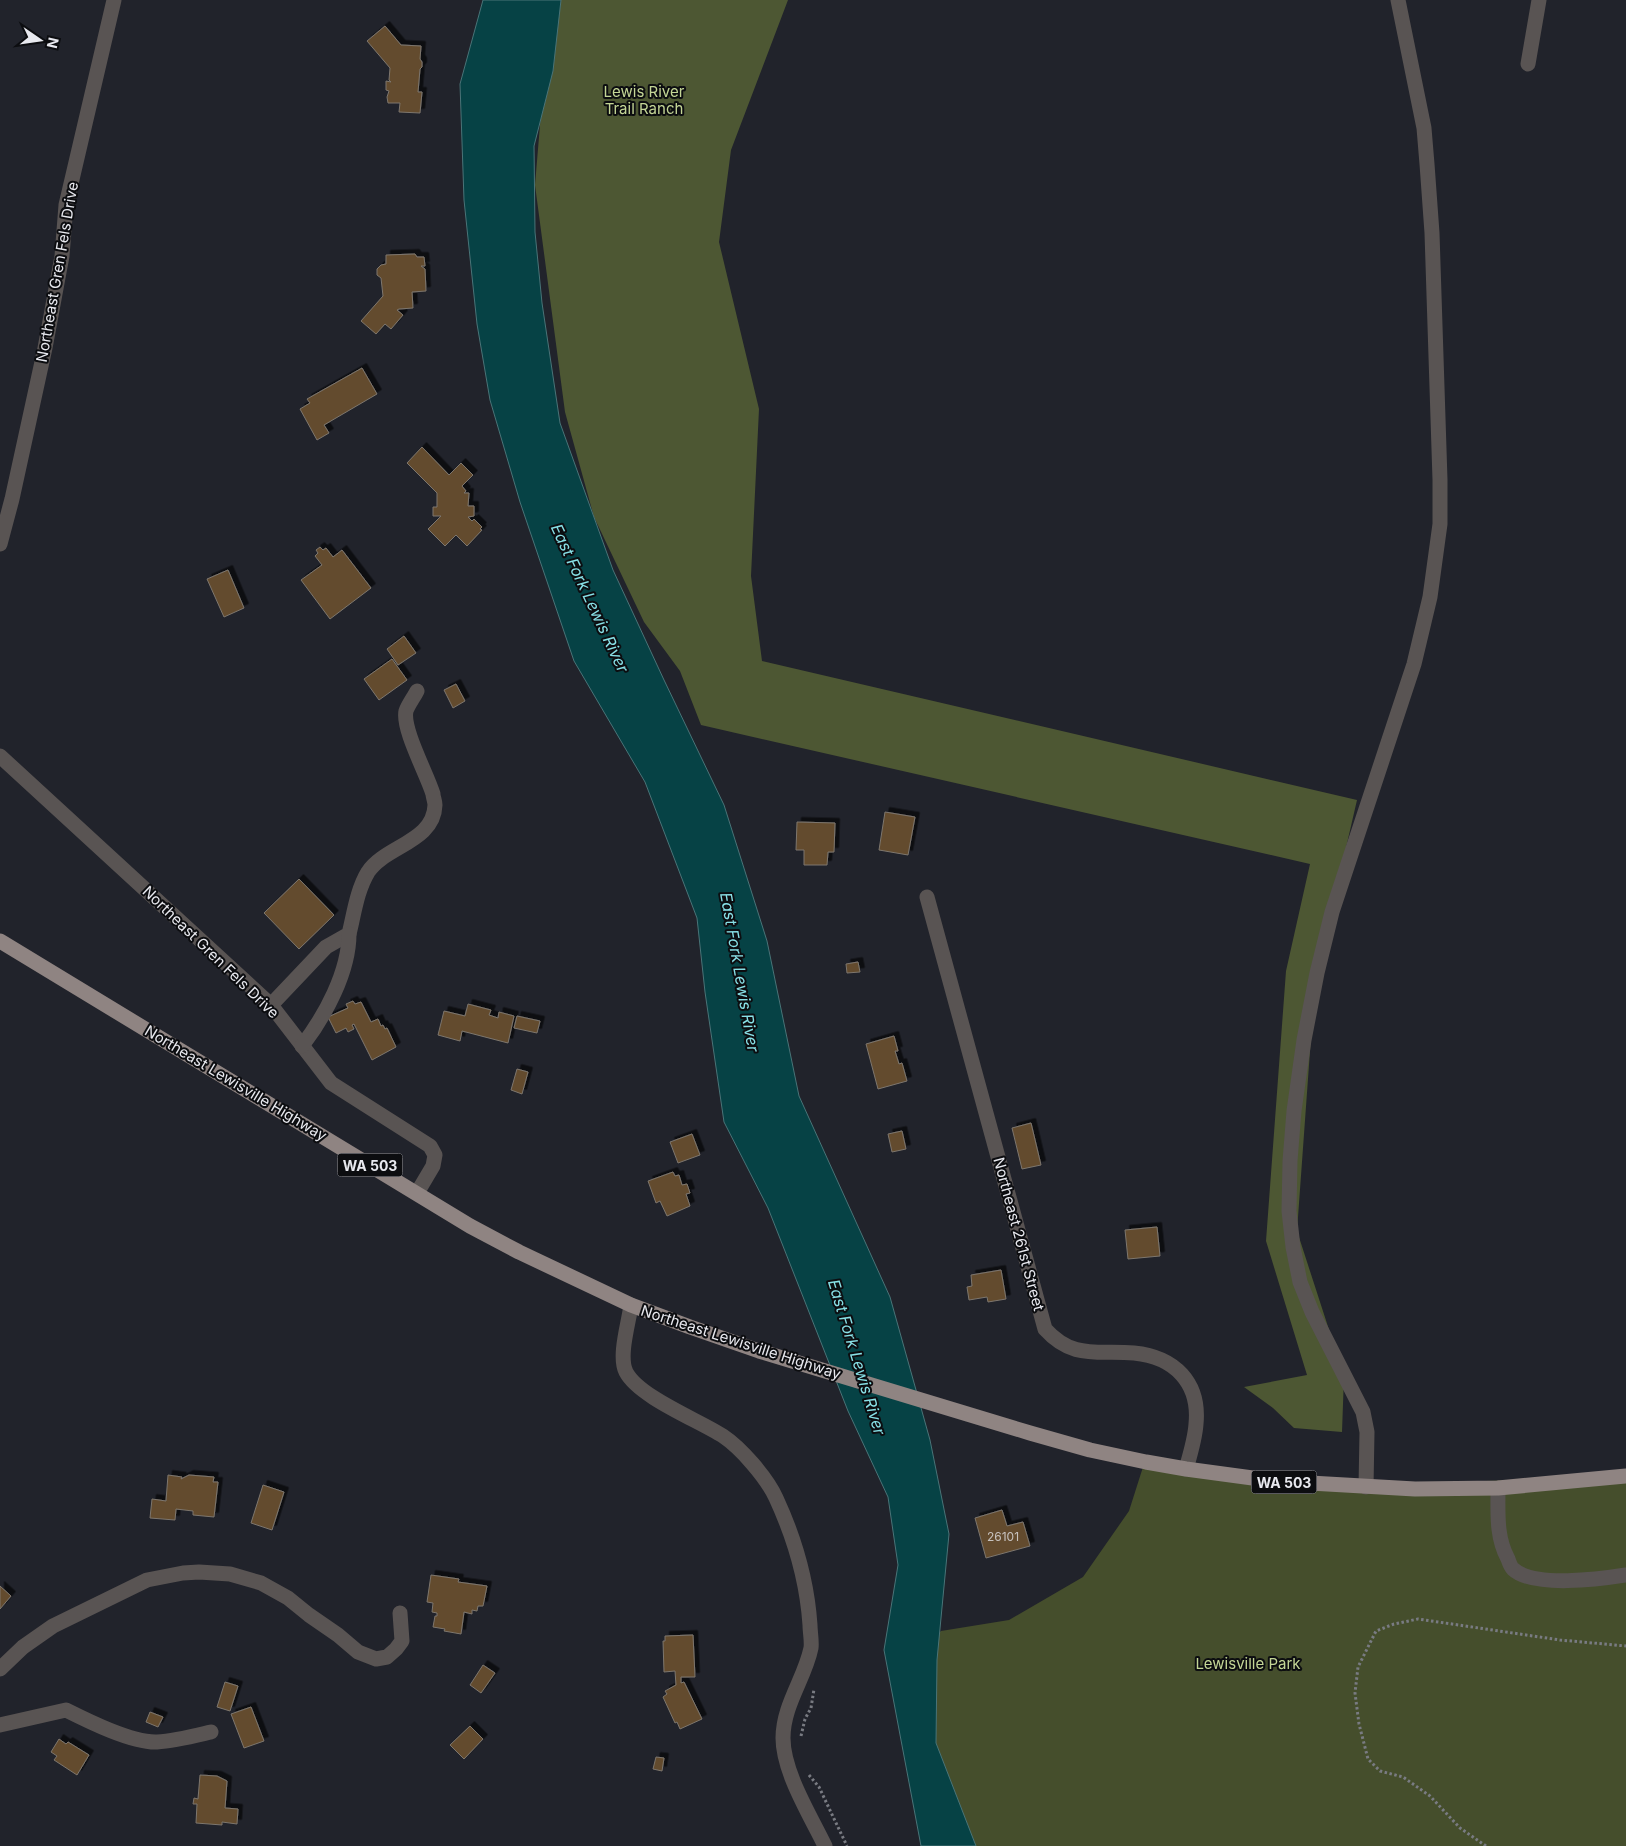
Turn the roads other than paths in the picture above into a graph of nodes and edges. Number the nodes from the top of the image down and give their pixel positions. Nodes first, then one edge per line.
1 (114, 0) edge
2 (1398, 0) edge
3 (1539, 0) edge
4 (1528, 64) dead end
5 (0, 544) edge
6 (417, 691) dead end
7 (0, 756) edge
8 (927, 897) dead end
9 (349, 934) junction
10 (0, 941) edge
11 (271, 1005) junction
12 (302, 1046) junction
13 (417, 1193) junction
14 (631, 1305) junction
15 (1186, 1470) junction
16 (1626, 1476) edge
17 (1366, 1487) junction
18 (1498, 1488) junction
19 (1626, 1575) edge
20 (400, 1613) dead end
21 (0, 1668) edge
22 (0, 1726) edge
23 (211, 1732) dead end
24 (825, 1846) edge

1 - 5 street, Northeast Gren Fels Drive
2 - 17 street
3 - 4 street
6 - 9 street
7 - 11 street, Northeast Gren Fels Drive
8 - 15 street, Northeast 261st Street
9 - 11 street
9 - 12 street
10 - 13 main road, Northeast Lewisville Highway / WA 503
11 - 12 street, Northeast Gren Fels Drive
12 - 13 street, Northeast Gren Fels Drive
13 - 14 main road, Northeast Lewisville Highway / WA 503
14 - 15 main road, Northeast Lewisville Highway / WA 503
14 - 24 street
15 - 17 main road, Northeast Lewisville Highway / WA 503
16 - 18 main road, Northeast Lewisville Highway / WA 503
17 - 18 main road, Northeast Lewisville Highway / WA 503
18 - 19 street
20 - 21 street
22 - 23 street

